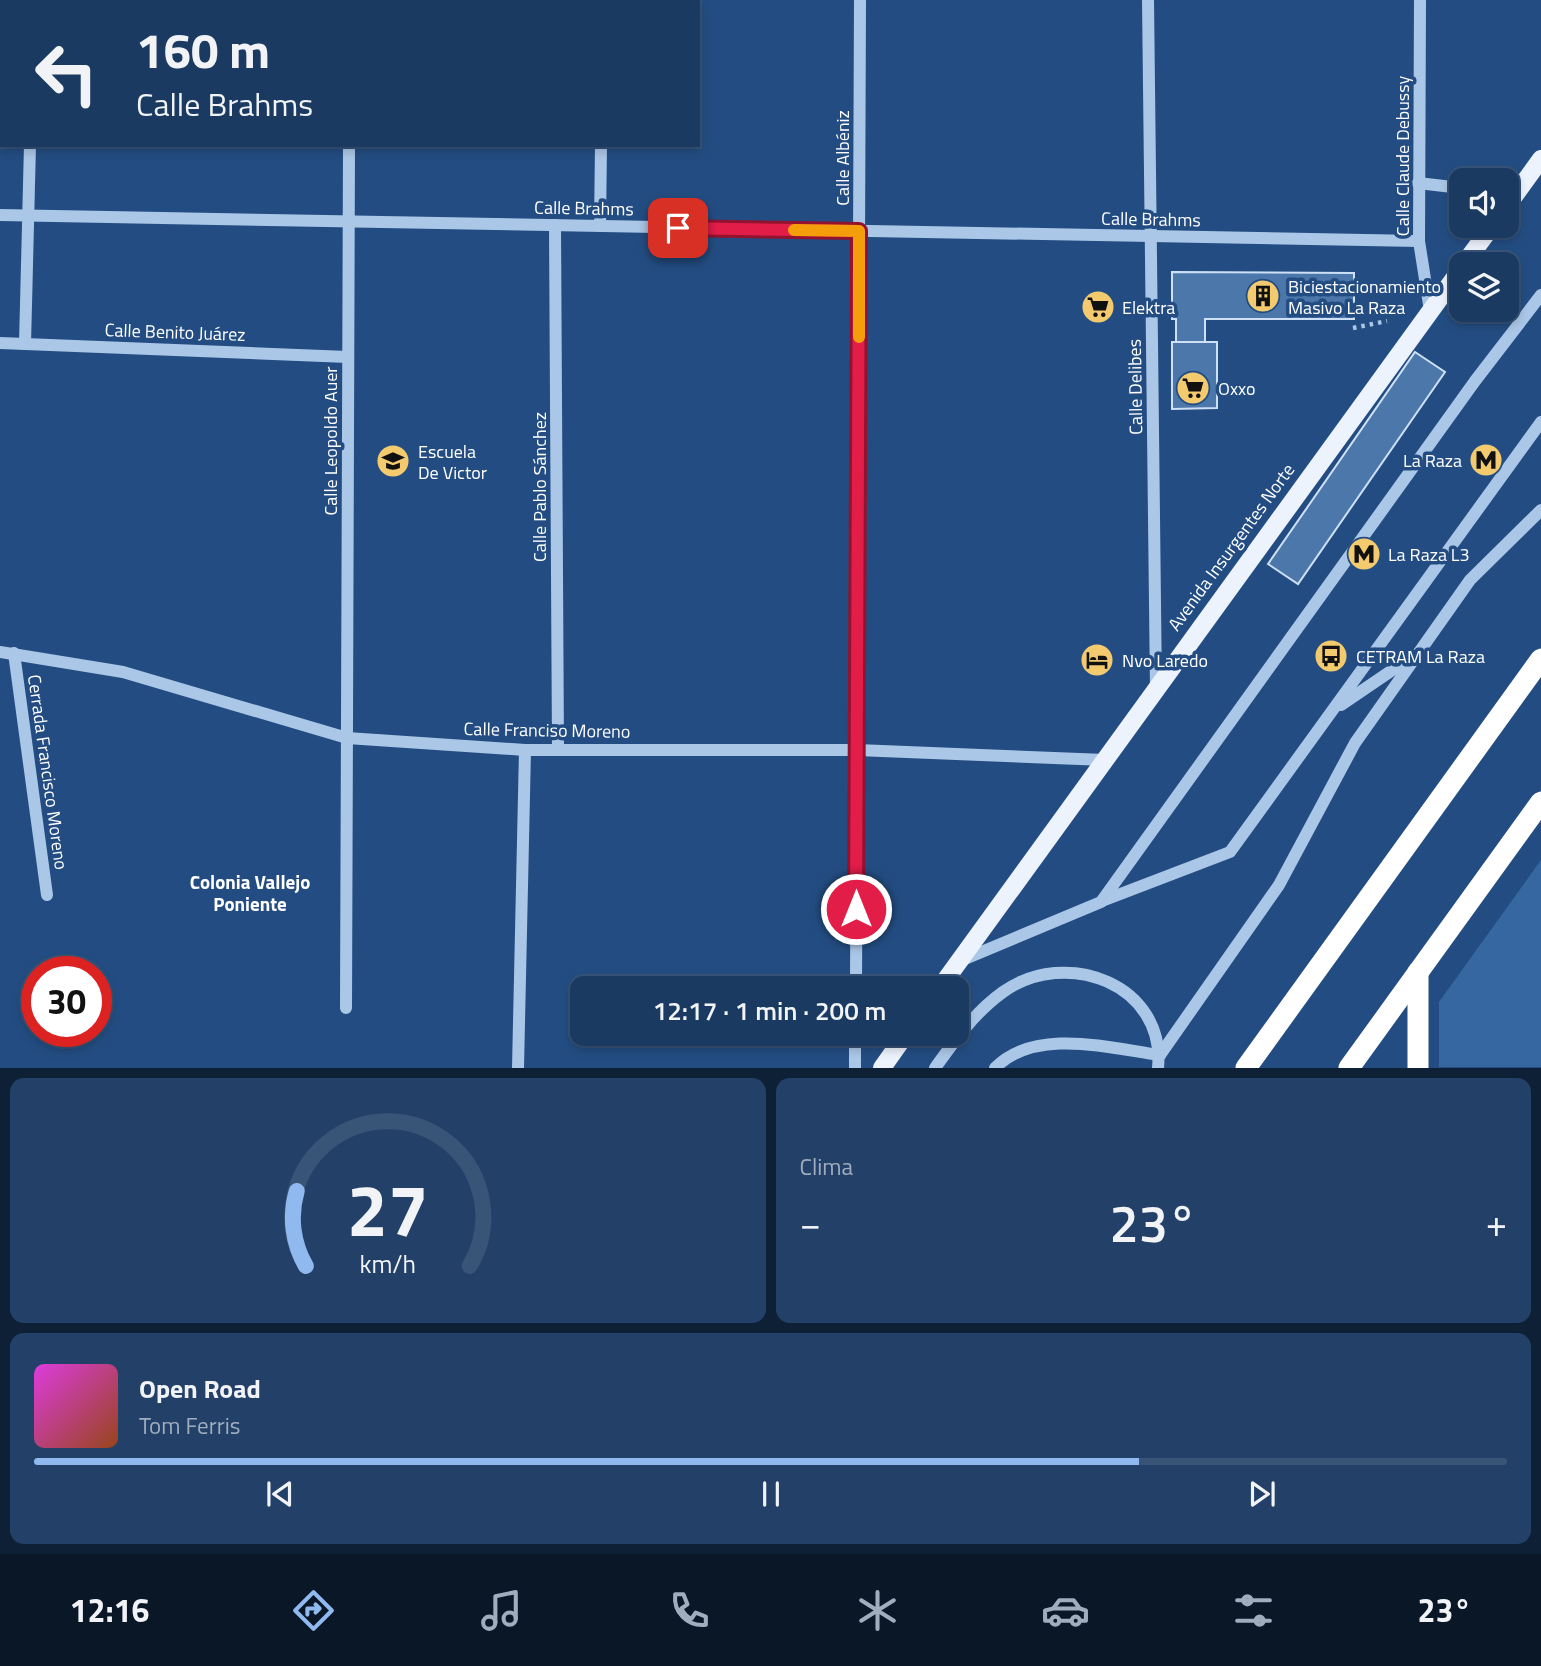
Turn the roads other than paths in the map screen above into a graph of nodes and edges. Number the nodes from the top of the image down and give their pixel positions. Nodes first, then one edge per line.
1 (860, 0) edge
2 (1148, 0) edge
3 (1420, 0) edge
4 (30, 147) edge
5 (349, 147) edge
6 (601, 147) edge
7 (1541, 159) edge
8 (1418, 183) junction
9 (1449, 187) edge
10 (1519, 187) edge
11 (0, 215) edge
12 (29, 215) junction
13 (348, 222) junction
14 (555, 225) junction
15 (600, 226) junction
16 (859, 231) junction
17 (1151, 236) junction
18 (1419, 241) junction
19 (1449, 285) edge
20 (1541, 295) edge
21 (1430, 311) junction
22 (0, 342) edge
23 (25, 344) junction
24 (348, 357) junction
25 (1541, 422) edge
26 (1541, 510) edge
27 (0, 652) edge
28 (1419, 652) junction
29 (14, 653) junction
30 (1541, 659) edge
31 (1156, 689) junction
32 (1333, 710) junction
33 (347, 738) junction
34 (558, 749) junction
35 (525, 750) junction
36 (857, 750) junction
37 (1105, 760) junction
38 (1541, 802) edge
39 (47, 895) dead end
40 (1101, 902) junction
41 (959, 961) junction
42 (1418, 972) junction
43 (856, 976) edge
44 (948, 976) edge
45 (346, 1008) dead end
46 (855, 1046) edge
47 (898, 1046) edge
48 (1159, 1061) edge
49 (518, 1068) edge
50 (855, 1068) edge
51 (882, 1068) edge
52 (935, 1068) edge
53 (995, 1068) edge
54 (1246, 1068) edge
55 (1349, 1068) edge
56 (1418, 1068) edge

1 - 16 street, Calle Albéniz
2 - 17 street, Calle Delibes
3 - 8 street, Calle Claude Debussy
4 - 12 street
5 - 13 street, Calle Leopoldo Auer
6 - 15 street
7 - 10 main road
8 - 9 street
8 - 18 street, Calle Claude Debussy
11 - 12 street, Calle Brahms
12 - 13 street, Calle Brahms
12 - 23 street
13 - 14 street, Calle Brahms
13 - 24 street, Calle Leopoldo Auer
14 - 15 street, Calle Brahms
14 - 34 street, Calle Pablo Sánchez
15 - 16 street, Calle Brahms
16 - 17 street, Calle Brahms
16 - 36 street, Calle Albéniz
17 - 18 street, Calle Brahms
17 - 31 street, Calle Delibes
18 - 21 street, Calle Claude Debussy
19 - 21 main road, Avenida Insurgentes Norte
20 - 40 street
21 - 31 main road, Avenida Insurgentes Norte
22 - 23 street, Calle Benito Juárez
23 - 24 street, Calle Benito Juárez
24 - 33 street, Calle Leopoldo Auer
25 - 32 street
26 - 28 street
27 - 29 street, Calle Franciso Moreno
28 - 32 street
28 - 48 street
29 - 33 street, Calle Franciso Moreno
29 - 39 street, Cerrada Francisco Moreno
30 - 54 highway
31 - 37 main road, Avenida Insurgentes Norte
32 - 40 street
33 - 35 street, Calle Franciso Moreno
33 - 45 street, Calle Leopoldo Auer
34 - 35 street, Calle Franciso Moreno
34 - 36 street, Calle Franciso Moreno
35 - 49 street
36 - 37 street, Calle Franciso Moreno
36 - 43 street, Calle Albéniz
37 - 41 main road, Avenida Insurgentes Norte
38 - 42 highway
40 - 41 street
41 - 44 main road, Avenida Insurgentes Norte
42 - 55 highway
42 - 56 highway
46 - 50 street
47 - 51 main road
48 - 52 street
48 - 53 street

